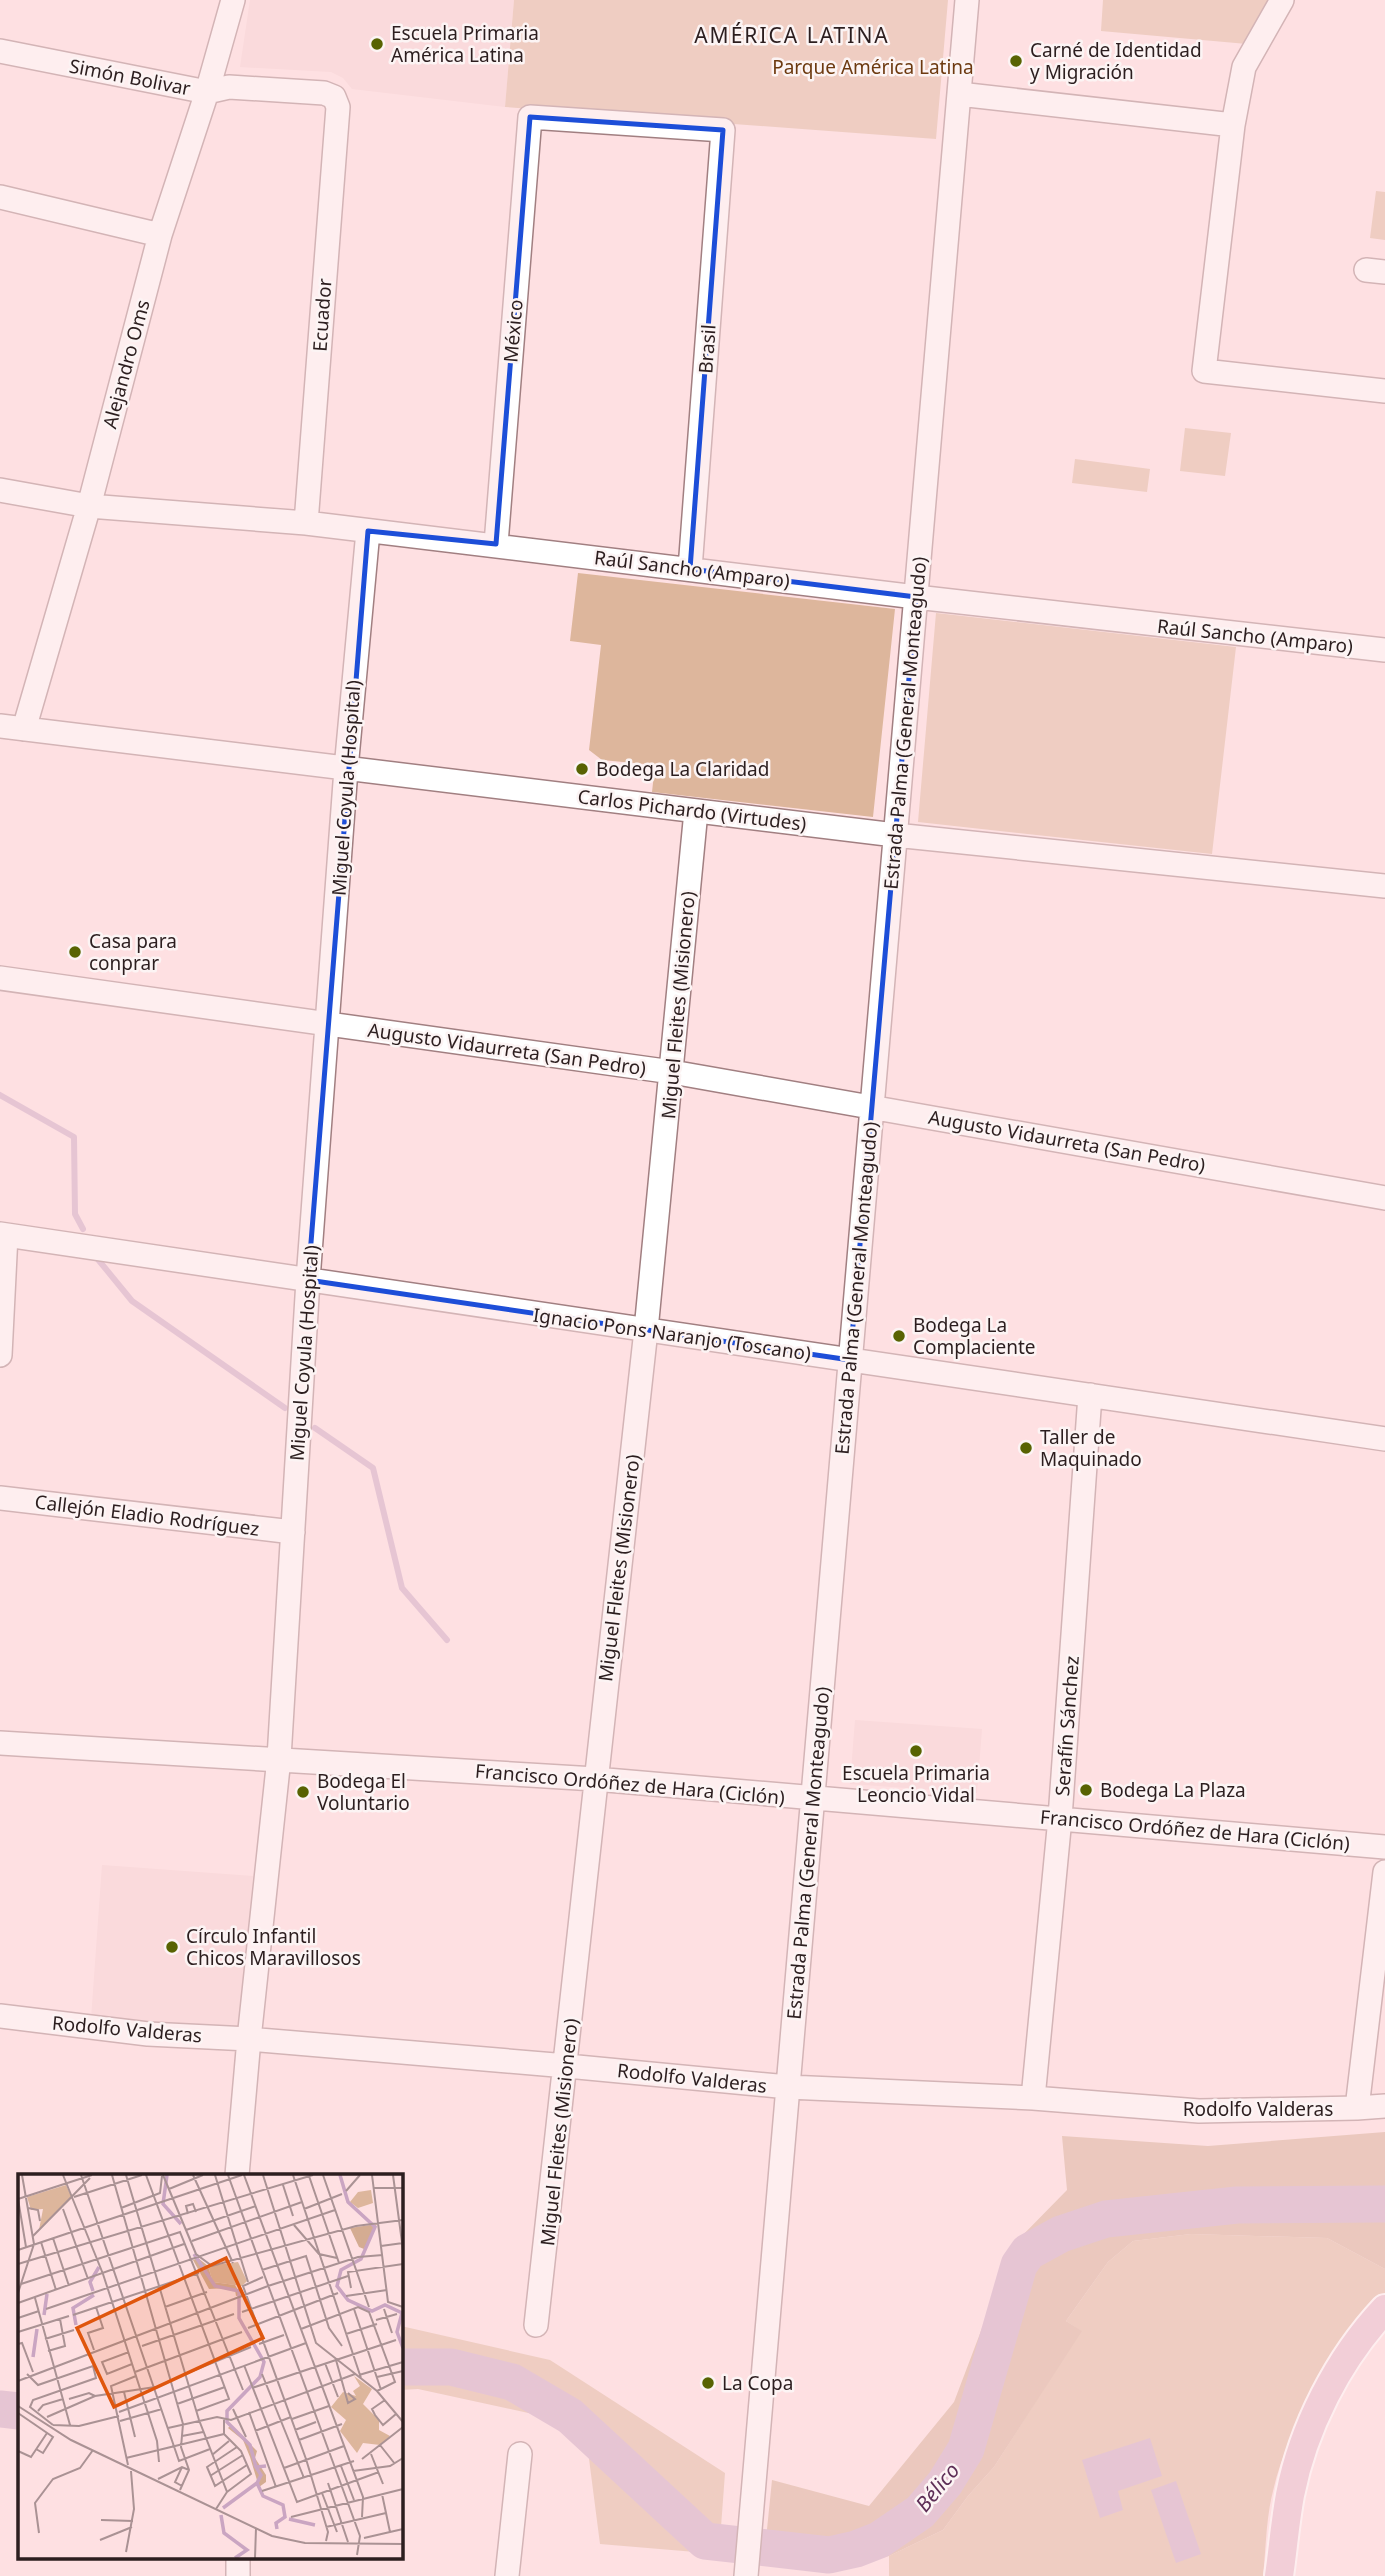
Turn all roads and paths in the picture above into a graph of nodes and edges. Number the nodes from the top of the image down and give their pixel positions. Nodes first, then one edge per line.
1 (233, 0) edge
2 (967, 0) edge
3 (1282, 0) edge
4 (0, 51) edge
5 (207, 92) junction
6 (959, 94) junction
7 (338, 107) joint
8 (1233, 125) junction
9 (723, 130) joint
10 (0, 197) edge
11 (160, 235) junction
12 (1385, 391) edge
13 (0, 490) edge
14 (89, 506) junction
15 (306, 523) junction
16 (368, 531) junction
17 (496, 544) junction
18 (690, 569) junction
19 (916, 597) junction
20 (1385, 650) edge
21 (0, 726) edge
22 (24, 729) junction
23 (346, 769) junction
24 (696, 811) junction
25 (895, 835) junction
26 (1385, 886) edge
27 (0, 978) edge
28 (329, 1024) junction
29 (672, 1072) junction
30 (872, 1107) junction
31 (1385, 1198) edge
32 (3, 1235) edge
33 (308, 1280) junction
34 (646, 1330) junction
35 (0, 1355) edge
36 (850, 1360) junction
37 (1090, 1395) junction
38 (1385, 1439) edge
39 (0, 1498) edge
40 (293, 1532) junction
41 (0, 1743) edge
42 (279, 1758) junction
43 (595, 1779) junction
44 (812, 1799) junction
45 (1060, 1818) junction
46 (1385, 1847) edge
47 (1385, 1872) edge
48 (0, 2016) edge
49 (249, 2039) junction
50 (567, 2066) junction
51 (788, 2087) junction
52 (1033, 2098) junction
53 (1385, 2106) edge
54 (1357, 2108) junction
55 (237, 2174) edge
56 (1385, 2309) edge
57 (537, 2325) dead end
58 (520, 2454) dead end
59 (239, 2558) edge
60 (746, 2565) edge
61 (238, 2576) edge
62 (507, 2576) edge
63 (1279, 2576) edge

1 - 5 street, Alejandro Oms
2 - 6 street, Estrada Palma (General Monteagudo)
3 - 8 street
4 - 5 street, Simón Bolivar
5 - 7 street, Simón Bolivar
5 - 11 street, Alejandro Oms
6 - 8 street
6 - 19 street, Estrada Palma (General Monteagudo)
7 - 15 street, Ecuador
8 - 12 street
9 - 17 street, México
9 - 18 street, Brasil
10 - 11 street
11 - 14 street, Alejandro Oms
13 - 14 street, Raúl Sancho (Amparo)
14 - 15 street, Raúl Sancho (Amparo)
14 - 22 street, Alejandro Oms
15 - 16 street, Raúl Sancho (Amparo)
16 - 17 street, Raúl Sancho (Amparo)
16 - 23 street, Miguel Coyula (Hospital)
17 - 18 street, Raúl Sancho (Amparo)
18 - 19 street, Raúl Sancho (Amparo)
19 - 20 street, Raúl Sancho (Amparo)
19 - 25 street, Estrada Palma (General Monteagudo)
21 - 22 street, Carlos Pichardo (Virtudes)
22 - 23 street, Carlos Pichardo (Virtudes)
23 - 24 street, Carlos Pichardo (Virtudes)
23 - 28 street, Miguel Coyula (Hospital)
24 - 25 street, Carlos Pichardo (Virtudes)
24 - 29 street, Miguel Fleites (Misionero)
25 - 26 street, Carlos Pichardo (Virtudes)
25 - 30 street, Estrada Palma (General Monteagudo)
27 - 28 street, Augusto Vidaurreta (San Pedro)
28 - 29 street, Augusto Vidaurreta (San Pedro)
28 - 33 street, Miguel Coyula (Hospital)
29 - 30 street, Augusto Vidaurreta (San Pedro)
29 - 34 street, Miguel Fleites (Misionero)
30 - 31 street, Augusto Vidaurreta (San Pedro)
30 - 36 street, Estrada Palma (General Monteagudo)
32 - 33 street, Ignacio Pons Naranjo (Toscano)
32 - 35 street
33 - 34 street, Ignacio Pons Naranjo (Toscano)
33 - 40 street, Miguel Coyula (Hospital)
34 - 36 street, Ignacio Pons Naranjo (Toscano)
34 - 43 street, Miguel Fleites (Misionero)
36 - 37 street, Ignacio Pons Naranjo (Toscano)
36 - 44 street, Estrada Palma (General Monteagudo)
37 - 38 street, Ignacio Pons Naranjo (Toscano)
37 - 45 street, Serafín Sánchez
39 - 40 street, Callejón Eladio Rodríguez
40 - 42 street, Miguel Coyula (Hospital)
41 - 42 street, Francisco Ordóñez de Hara (Ciclón)
42 - 43 street, Francisco Ordóñez de Hara (Ciclón)
42 - 49 street, Miguel Coyula (Hospital)
43 - 44 street, Francisco Ordóñez de Hara (Ciclón)
43 - 50 street, Miguel Fleites (Misionero)
44 - 45 street, Francisco Ordóñez de Hara (Ciclón)
44 - 51 street, Estrada Palma (General Monteagudo)
45 - 46 street, Francisco Ordóñez de Hara (Ciclón)
45 - 52 street, Serafín Sánchez
47 - 54 street
48 - 49 street, Rodolfo Valderas
49 - 50 street, Rodolfo Valderas
49 - 55 street, Miguel Coyula (Hospital)
50 - 51 street, Rodolfo Valderas
50 - 57 street, Miguel Fleites (Misionero)
51 - 52 street, Rodolfo Valderas
51 - 60 street, Estrada Palma (General Monteagudo)
52 - 54 street, Rodolfo Valderas
53 - 54 street, Rodolfo Valderas
56 - 63 main road
58 - 62 street
59 - 61 street

